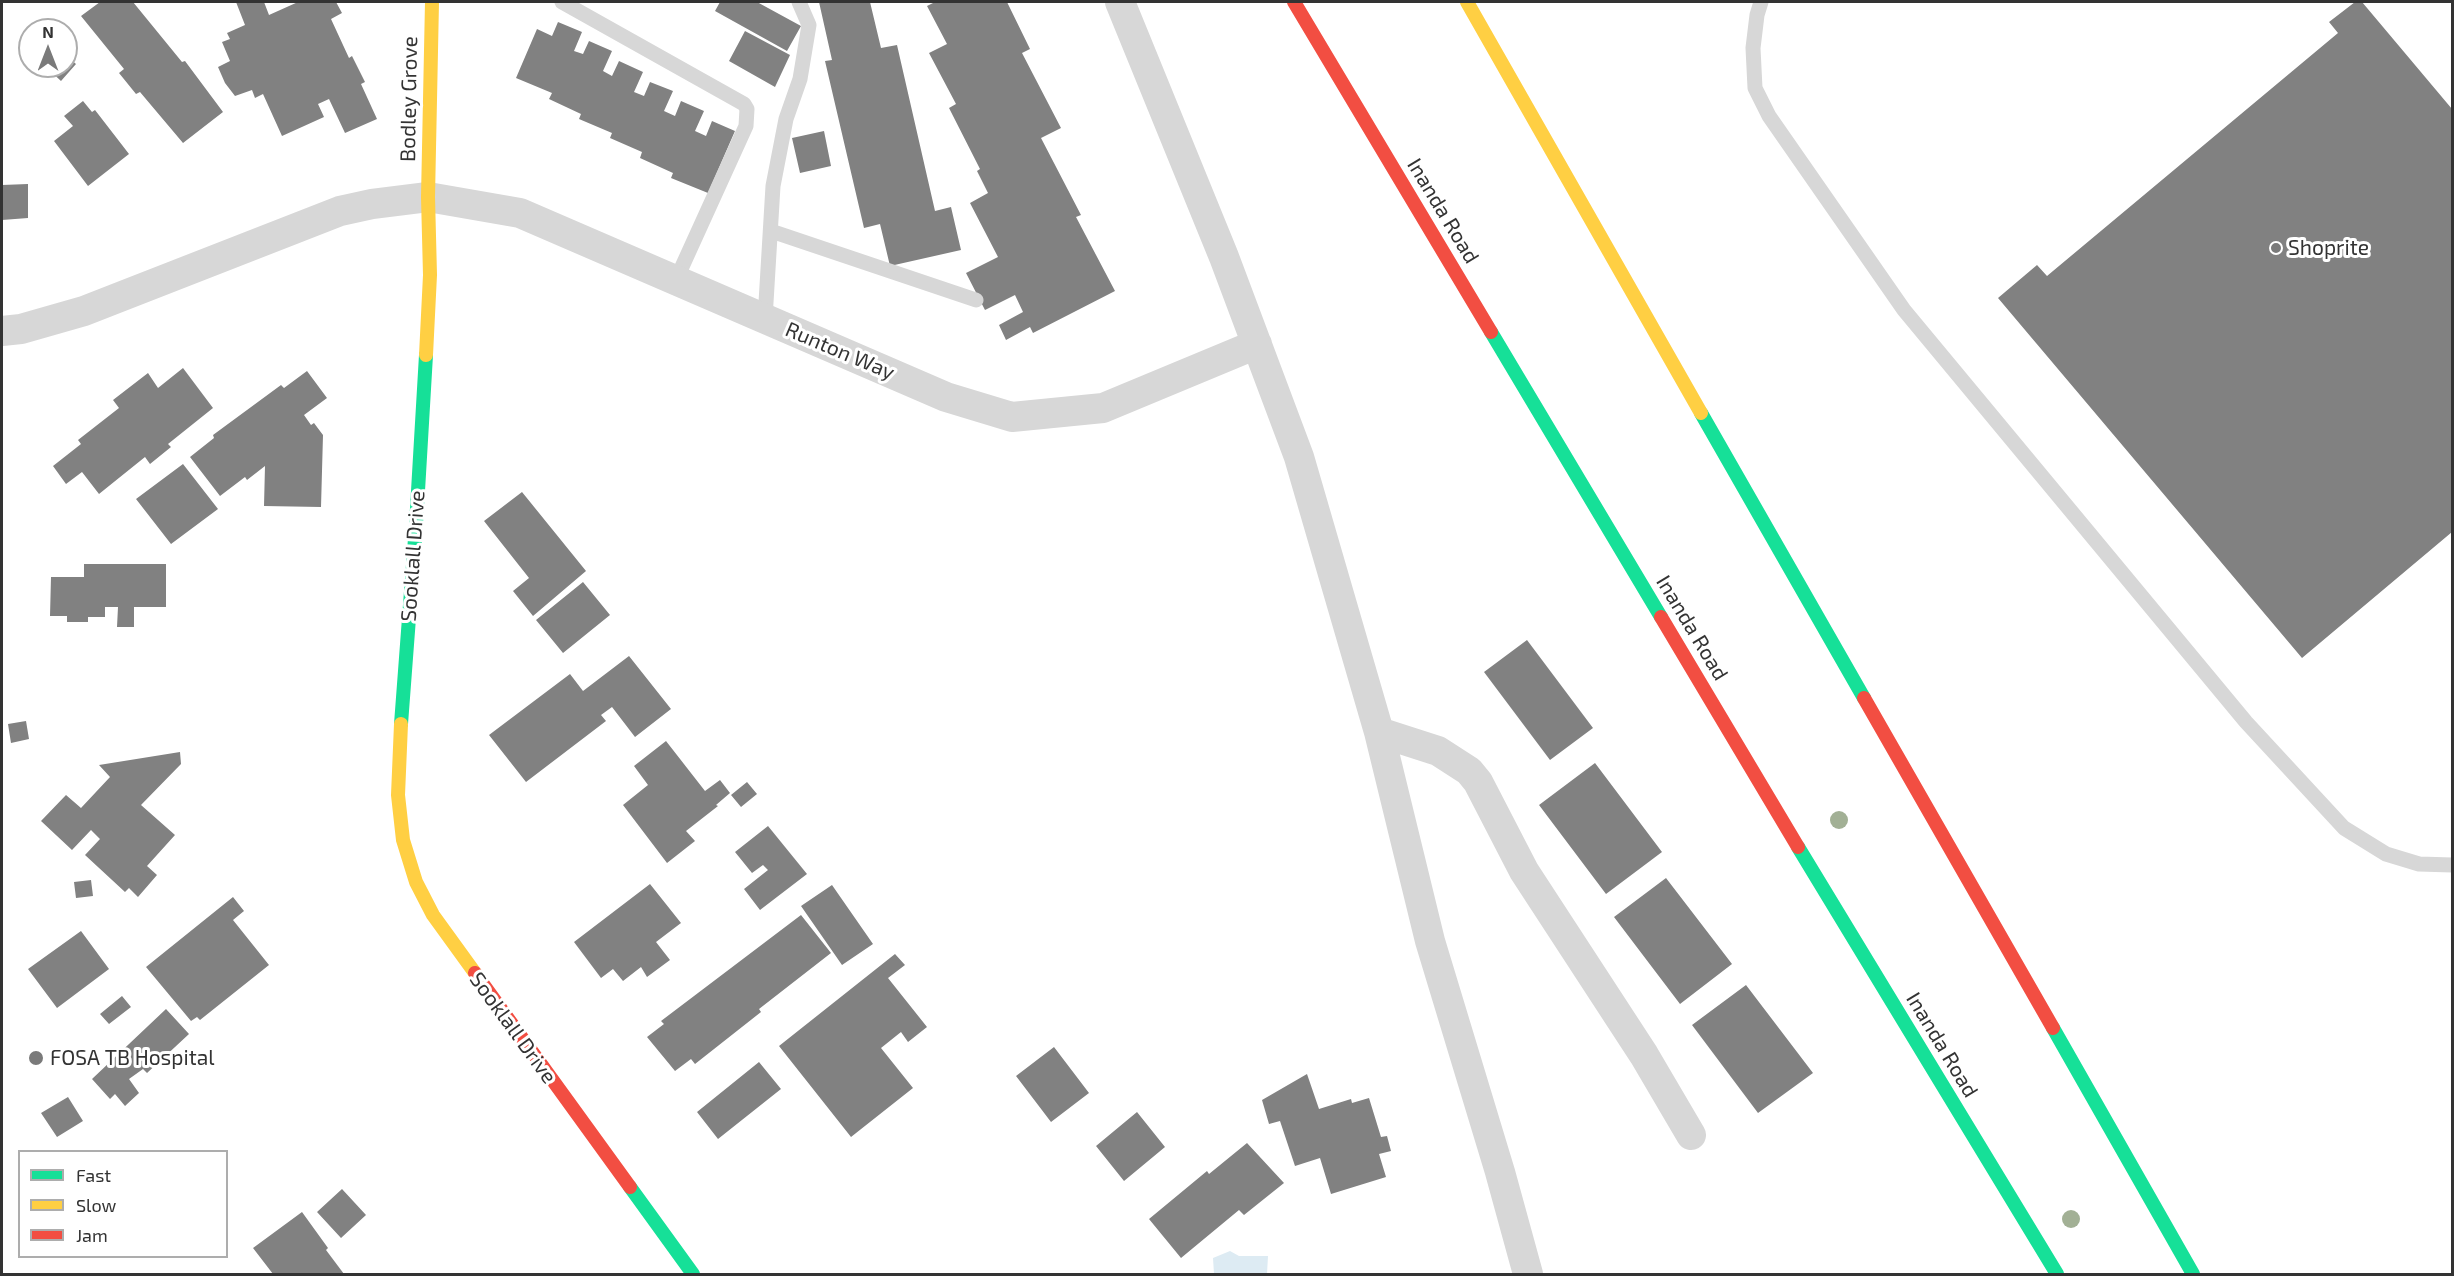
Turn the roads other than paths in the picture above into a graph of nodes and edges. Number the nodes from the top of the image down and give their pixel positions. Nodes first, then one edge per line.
1 (432, 2) edge
2 (562, 2) edge
3 (799, 2) edge
4 (1120, 2) edge
5 (1294, 2) edge
6 (1467, 2) edge
7 (1761, 2) edge
8 (428, 197) junction
9 (771, 231) junction
10 (676, 280) junction
11 (976, 300) dead end
12 (765, 319) junction
13 (2, 331) edge
14 (1257, 344) junction
15 (1379, 732) junction
16 (2452, 865) edge
17 (1691, 1135) dead end
18 (693, 1275) edge
19 (1528, 1275) edge
20 (2057, 1275) edge
21 (2193, 1275) edge

1 - 8 main road, Bodley Grove
2 - 10 lane
3 - 9 lane
4 - 14 street
5 - 20 main road, Inanda Road
6 - 21 main road
7 - 16 lane
8 - 10 street, Runton Way
8 - 13 street
8 - 18 main road, Sooklall Drive
9 - 11 lane
9 - 12 lane
10 - 12 street, Runton Way
12 - 14 street, Runton Way
14 - 15 street
15 - 17 street
15 - 19 street

